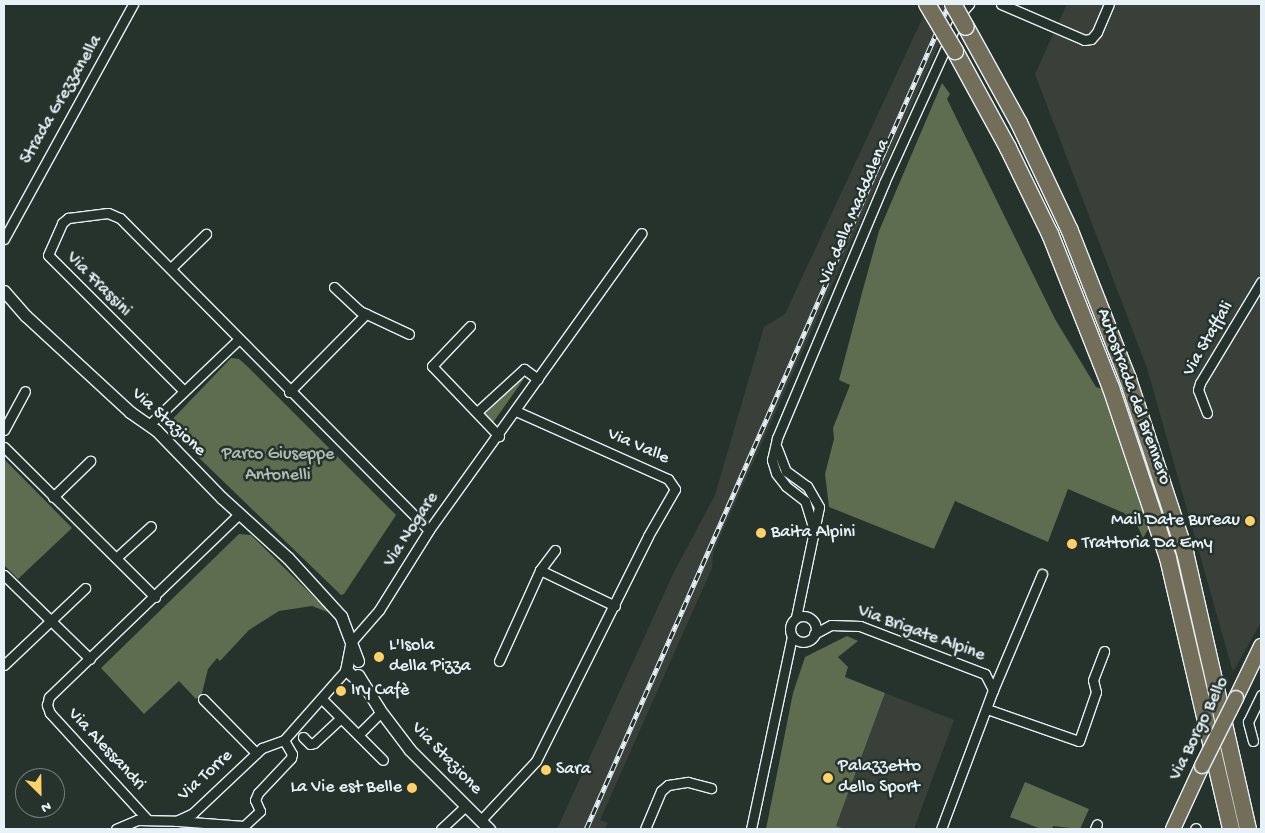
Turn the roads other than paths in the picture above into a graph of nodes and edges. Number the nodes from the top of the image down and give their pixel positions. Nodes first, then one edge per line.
1 (134, 4) edge
2 (928, 4) edge
3 (953, 4) edge
4 (969, 4) edge
5 (1001, 4) edge
6 (1109, 4) edge
7 (642, 233) dead end
8 (206, 234) dead end
9 (4, 239) edge
10 (170, 268) junction
11 (1261, 282) edge
12 (334, 287) dead end
13 (4, 291) edge
14 (8, 301) edge
15 (366, 314) junction
16 (470, 326) dead end
17 (408, 334) dead end
18 (239, 340) junction
19 (538, 379) junction
20 (25, 391) dead end
21 (184, 391) junction
22 (289, 392) junction
23 (516, 411) junction
24 (477, 412) junction
25 (1207, 413) dead end
26 (150, 424) junction
27 (4, 430) edge
28 (499, 436) junction
29 (4, 448) edge
30 (90, 462) dead end
31 (53, 497) junction
32 (239, 514) junction
33 (151, 526) dead end
34 (429, 530) junction
35 (555, 550) dead end
36 (116, 558) junction
37 (540, 570) junction
38 (1042, 574) dead end
39 (4, 576) edge
40 (85, 588) dead end
41 (803, 594) junction
42 (155, 596) junction
43 (615, 606) junction
44 (796, 617) junction
45 (811, 619) junction
46 (50, 620) junction
47 (828, 626) junction
48 (814, 634) junction
49 (792, 636) junction
50 (352, 641) junction
51 (804, 642) junction
52 (1261, 646) edge
53 (1104, 651) dead end
54 (90, 659) junction
55 (789, 659) junction
56 (499, 661) dead end
57 (4, 665) edge
58 (355, 671) junction
59 (993, 690) junction
60 (1261, 695) edge
61 (322, 699) junction
62 (203, 700) dead end
63 (987, 709) junction
64 (381, 712) junction
65 (340, 719) junction
66 (359, 734) junction
67 (303, 737) dead end
68 (284, 740) junction
69 (1253, 741) dead end
70 (256, 753) junction
71 (383, 760) dead end
72 (712, 788) dead end
73 (466, 806) junction
74 (147, 819) junction
75 (176, 821) junction
76 (480, 821) junction
77 (116, 829) edge
78 (240, 829) edge
79 (441, 829) edge
80 (489, 829) edge
81 (645, 829) edge
82 (751, 829) edge
83 (941, 829) edge
84 (1174, 829) edge
85 (1231, 829) edge
86 (1248, 829) edge

1 - 9 street, Strada Grezzanella
2 - 85 highway, Autostrada del Brennero, bridge
3 - 86 highway, Autostrada del Brennero, bridge
4 - 41 street, Via della Maddalena
5 - 6 street
7 - 19 street, Via Nogare
8 - 10 street
10 - 18 street, Via Frassini
10 - 21 street, Via Frassini
11 - 25 street, Via Staffali
12 - 15 street
13 - 14 street, Via Stazione
14 - 26 street, Via Stazione
15 - 17 street
15 - 22 street
16 - 24 street
18 - 21 street
18 - 22 street, Via Frassini
19 - 23 street, Via Nogare
19 - 24 street
20 - 27 street
21 - 26 street
22 - 34 street, Via Frassini
23 - 28 street, Via Nogare
23 - 43 street, Via Valle
24 - 28 street
26 - 32 street, Via Stazione
28 - 34 street, Via Nogare
29 - 31 street
30 - 31 street
31 - 36 street
32 - 42 street, Via Alessandri
32 - 50 street, Via Stazione
33 - 36 street
34 - 50 street, Via Nogare
35 - 37 street
36 - 42 street
37 - 43 street
37 - 56 street
38 - 59 street, Via Brigate Alpine
39 - 46 street
40 - 46 street
41 - 44 street, Via della Maddalena
41 - 45 street, Via della Maddalena
42 - 54 street, Via Alessandri
43 - 76 street, Via Valle
44 - 45 street
44 - 49 street, Via della Maddalena
45 - 47 street, Via Brigate Alpine
45 - 48 street, Via della Maddalena
46 - 54 street
46 - 57 street
47 - 48 street, Via Brigate Alpine
47 - 59 street, Via Brigate Alpine
48 - 51 street, Via della Maddalena
49 - 51 street
49 - 55 street, Via della Maddalena
50 - 58 street, Via Stazione
51 - 55 street, Via della Maddalena
52 - 84 main road, Via Borgo Bello, bridge
53 - 63 street
54 - 74 street, Via Alessandri
55 - 82 street, Via della Maddalena
58 - 61 street, Via Torre
58 - 64 street, Via Stazione
59 - 63 street, Via Brigate Alpine
60 - 69 street
61 - 65 street
61 - 68 street, Via Torre
62 - 70 street, Via Torre
63 - 83 street, Via Brigate Alpine
64 - 66 street
64 - 73 street, Via Stazione
65 - 66 street
65 - 67 street
66 - 71 street
68 - 70 street, Via Torre
68 - 78 street, Via Torre
70 - 75 street, Via Torre
72 - 81 street
73 - 76 street, Via Stazione
73 - 79 street
74 - 75 street, Via Torre
74 - 77 street, Via Torre
75 - 78 street, Via Torre
76 - 80 street, Via Stazione

